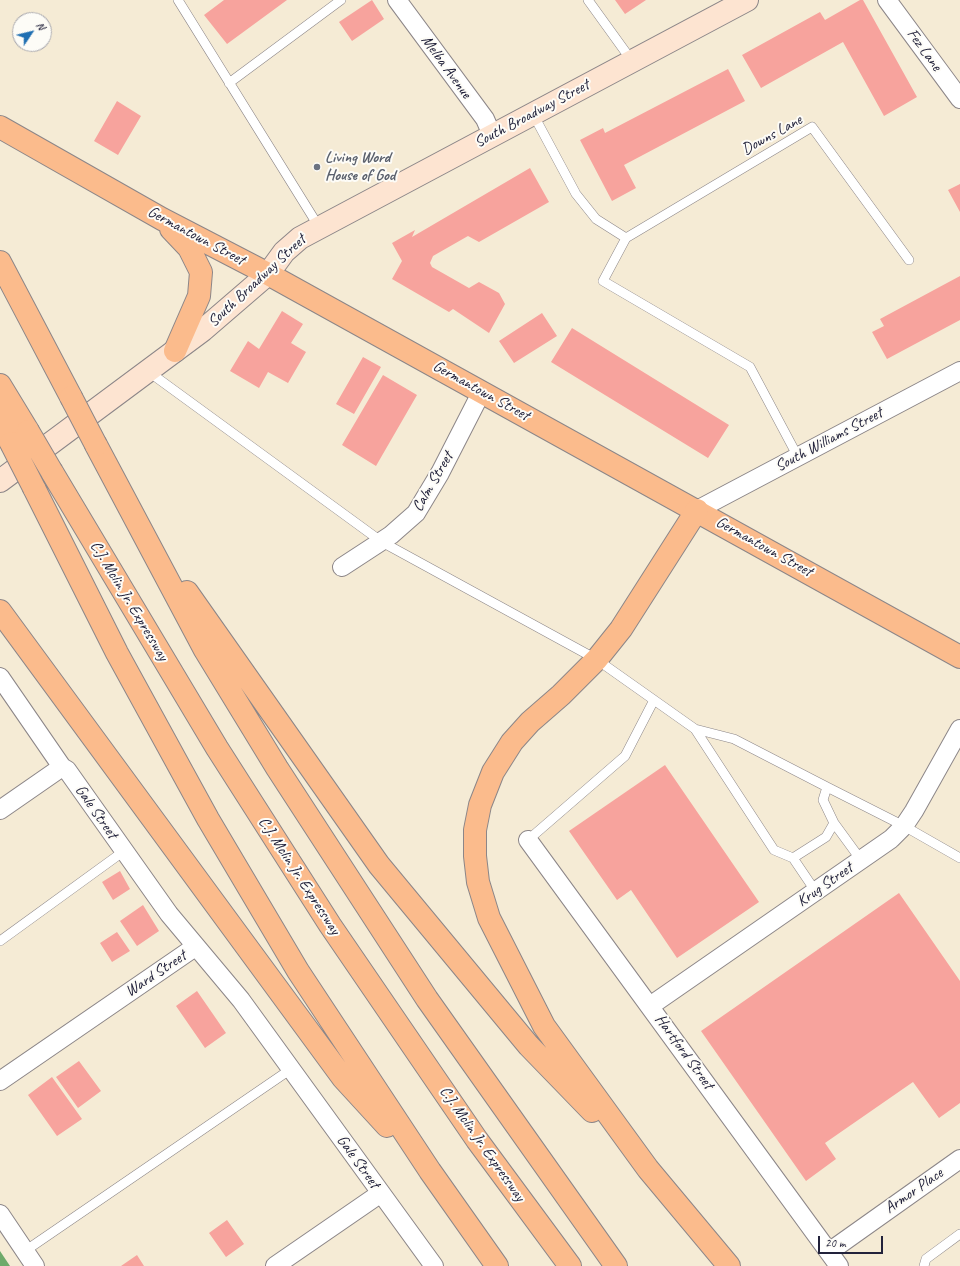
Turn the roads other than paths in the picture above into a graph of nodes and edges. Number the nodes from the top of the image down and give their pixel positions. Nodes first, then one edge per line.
1 (178, 0) edge
2 (341, 0) edge
3 (397, 0) edge
4 (588, 0) edge
5 (746, 0) edge
6 (887, 0) edge
7 (632, 61) junction
8 (229, 83) junction
9 (960, 99) edge
10 (533, 114) junction
11 (0, 127) edge
12 (492, 135) junction
13 (162, 219) junction
14 (319, 227) junction
15 (626, 238) junction
16 (909, 260) dead end
17 (0, 262) edge
18 (268, 274) junction
19 (175, 352) junction
20 (960, 371) edge
21 (149, 372) junction
22 (0, 385) edge
23 (482, 391) junction
24 (0, 412) edge
25 (20, 437) junction
26 (798, 457) junction
27 (0, 481) edge
28 (697, 510) junction
29 (135, 518) junction
30 (382, 542) junction
31 (342, 567) dead end
32 (0, 611) edge
33 (960, 657) edge
34 (596, 659) junction
35 (0, 677) edge
36 (654, 700) junction
37 (695, 729) junction
38 (960, 729) edge
39 (62, 767) junction
40 (827, 787) junction
41 (0, 810) edge
42 (834, 822) junction
43 (904, 826) junction
44 (528, 840) joint
45 (124, 851) junction
46 (793, 858) junction
47 (960, 858) edge
48 (861, 860) junction
49 (816, 892) junction
50 (0, 941) edge
51 (195, 947) junction
52 (650, 1006) junction
53 (287, 1063) junction
54 (0, 1081) edge
55 (960, 1159) edge
56 (648, 1169) junction
57 (430, 1171) junction
58 (381, 1193) junction
59 (0, 1214) edge
60 (960, 1234) edge
61 (25, 1251) junction
62 (834, 1259) edge
63 (35, 1266) edge
64 (275, 1266) edge
65 (434, 1266) edge
66 (497, 1266) edge
67 (570, 1266) edge
68 (616, 1266) edge
69 (729, 1266) edge
70 (924, 1266) edge

1 - 8 lane
2 - 8 lane
3 - 12 street, Melba Avenue
4 - 7 lane
5 - 7 street, South Broadway Street
6 - 9 street, Fez Lane
7 - 10 street, South Broadway Street
8 - 14 lane
10 - 12 street, South Broadway Street
10 - 15 lane
11 - 13 main road, Germantown Street
12 - 14 street, South Broadway Street
13 - 18 main road, Germantown Street
13 - 19 main road
14 - 18 street, South Broadway Street
15 - 16 lane, Downs Lane
15 - 26 lane
17 - 29 main road, bridge
18 - 19 street, South Broadway Street
18 - 23 main road, Germantown Street
19 - 21 street, South Broadway Street
20 - 26 street, South Williams Street
21 - 27 street, South Broadway Street
21 - 30 lane
22 - 25 main road
23 - 28 main road, Germantown Street
23 - 30 street, Calm Street
24 - 25 main road
25 - 57 main road, bridge
25 - 67 main road, C.J. Mclin Jr. Expressway, bridge
26 - 28 street, South Williams Street
28 - 33 main road, Germantown Street
28 - 34 main road
29 - 56 main road
29 - 68 main road
30 - 31 street, Calm Street
30 - 34 lane
32 - 57 main road
34 - 36 lane
34 - 56 main road
35 - 39 street, Gale Street
36 - 37 lane
36 - 44 lane
37 - 40 lane
37 - 46 lane
38 - 43 street, Krug Street
39 - 41 street
39 - 45 street, Gale Street
40 - 42 lane
40 - 43 lane
42 - 46 lane
42 - 48 lane
43 - 47 lane
43 - 48 street, Krug Street
44 - 52 street, Hartford Street
45 - 50 lane
45 - 51 street, Gale Street
46 - 49 lane
48 - 49 street, Krug Street
49 - 52 street, Krug Street
51 - 53 street, Ward Street
51 - 54 street, Ward Street
52 - 62 street, Hartford Street
53 - 58 street, Gale Street
53 - 61 lane
55 - 62 street, Armor Place
56 - 69 main road
57 - 66 main road
58 - 64 street
58 - 65 street, Gale Street
59 - 61 street
60 - 70 lane
61 - 63 street

